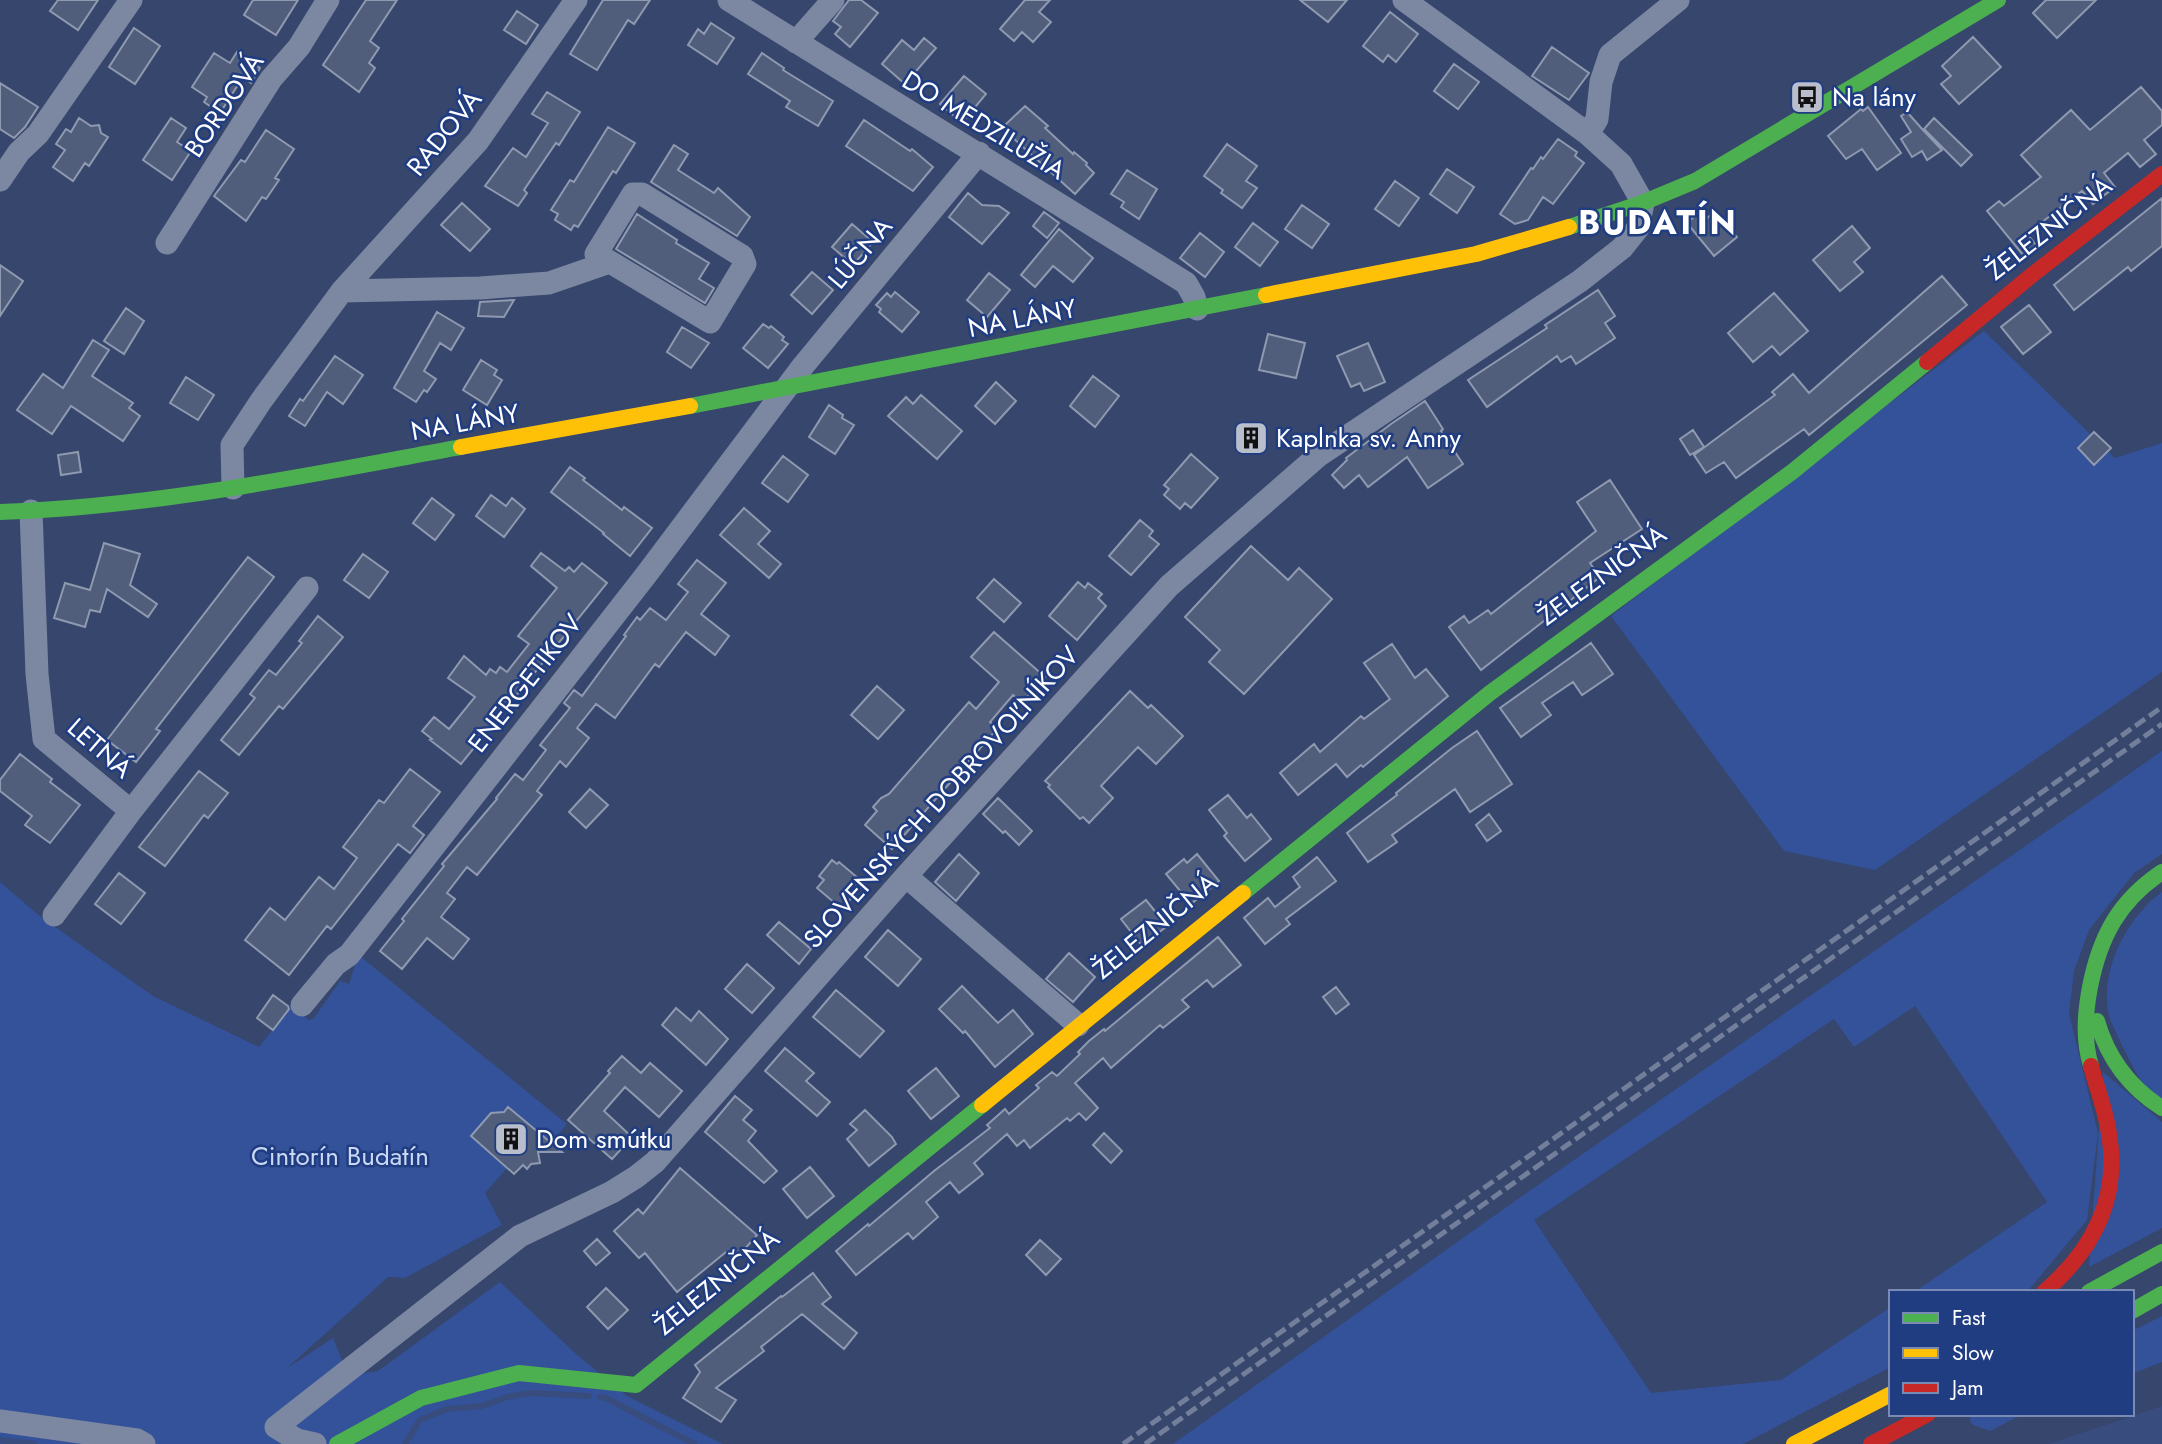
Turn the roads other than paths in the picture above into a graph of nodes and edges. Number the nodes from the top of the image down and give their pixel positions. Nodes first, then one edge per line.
1 (131, 0) edge
2 (328, 0) edge
3 (576, 0) edge
4 (729, 0) edge
5 (833, 0) edge
6 (1404, 0) edge
7 (1678, 0) edge
8 (1998, 0) edge
9 (796, 42) junction
10 (1588, 134) junction
11 (979, 153) junction
12 (2162, 174) edge
13 (0, 180) edge
14 (1643, 202) junction
15 (167, 243) dead end
16 (610, 262) junction
17 (342, 291) junction
18 (1197, 309) junction
19 (785, 389) junction
20 (233, 488) junction
21 (31, 511) junction
22 (0, 512) edge
23 (307, 588) dead end
24 (131, 811) junction
25 (2162, 872) edge
26 (906, 876) junction
27 (54, 915) dead end
28 (2091, 984) junction
29 (302, 1005) dead end
30 (1078, 1025) junction
31 (2162, 1108) edge
32 (2162, 1252) edge
33 (2046, 1290) edge
34 (2093, 1290) edge
35 (2162, 1294) edge
36 (2134, 1310) edge
37 (1889, 1395) edge
38 (1924, 1416) edge
39 (0, 1421) edge
40 (144, 1444) edge
41 (315, 1444) edge
42 (337, 1444) edge
43 (1794, 1444) edge
44 (1871, 1444) edge

1 - 13 street
2 - 15 street, BORDOVÁ
3 - 17 street, RADOVÁ
4 - 9 street, DO MEDZILUŽIA
5 - 9 street
6 - 10 street
7 - 10 street
8 - 14 street, NA LÁNY
9 - 11 street, DO MEDZILUŽIA
10 - 14 street
11 - 18 street, DO MEDZILUŽIA
11 - 19 street, LÚČNA
12 - 30 street, ŽELEZNIČNÁ
14 - 18 street, NA LÁNY
14 - 26 street, SLOVENSKÝCH DOBROVOĽNÍKOV
16 - 16 street
16 - 17 street
17 - 20 street, RADOVÁ
18 - 19 street, NA LÁNY
19 - 20 street, NA LÁNY
19 - 29 street, ENERGETIKOV
20 - 21 street, NA LÁNY
21 - 22 street, NA LÁNY
21 - 24 street, LETNÁ
23 - 24 street, LETNÁ
24 - 27 street, LETNÁ
25 - 28 street
26 - 30 street
26 - 41 street, SLOVENSKÝCH DOBROVOĽNÍKOV
28 - 31 street
28 - 33 street
30 - 42 street, ŽELEZNIČNÁ
32 - 34 street
35 - 36 street
37 - 43 street
38 - 44 street
39 - 40 street

